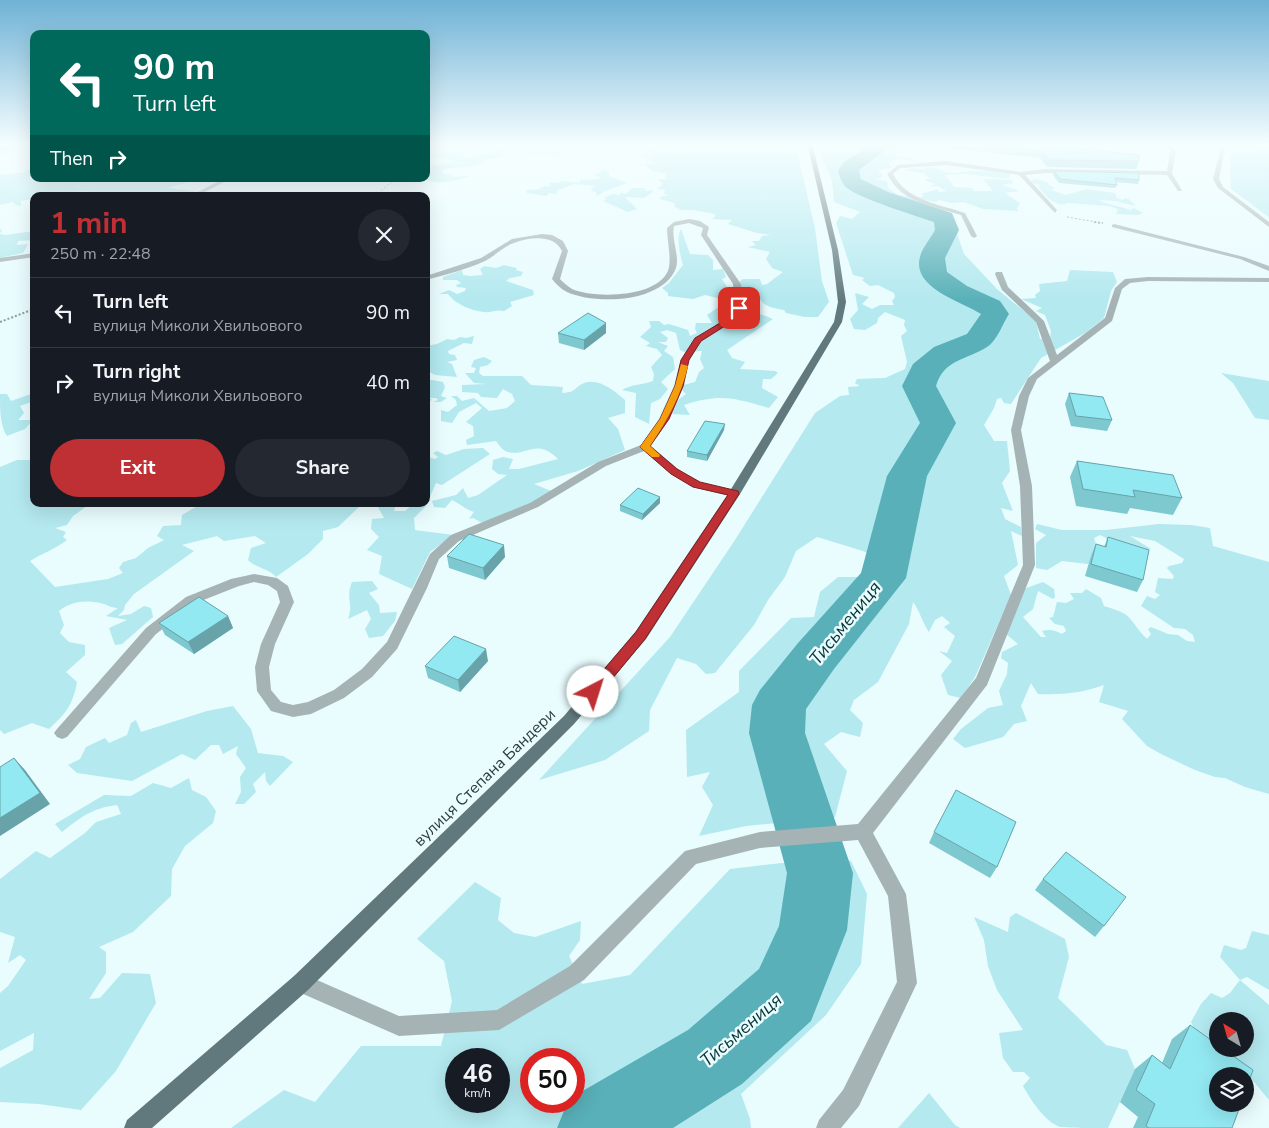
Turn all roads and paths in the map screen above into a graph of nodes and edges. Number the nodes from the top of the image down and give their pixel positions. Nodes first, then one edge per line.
1 (822, 196) edge
2 (911, 196) edge
3 (1041, 196) edge
4 (1231, 196) edge
5 (1055, 211) joint
6 (1269, 225) edge
7 (1114, 226) joint
8 (974, 236) dead end
9 (30, 256) edge
10 (0, 260) edge
11 (1269, 269) edge
12 (999, 274) dead end
13 (430, 277) edge
14 (1269, 280) edge
15 (30, 311) edge
16 (0, 322) edge
17 (1054, 360) junction
18 (645, 447) junction
19 (734, 494) junction
20 (62, 733) dead end
21 (863, 832) junction
22 (301, 983) junction
23 (135, 1128) edge
24 (827, 1128) edge

1 - 19 main road, вулиця Степана Бандери
2 - 8 street
3 - 5 street
4 - 6 street
5 - 7 path
7 - 11 street
9 - 10 street
12 - 17 street
13 - 18 street
14 - 17 street
15 - 16 path
17 - 21 street
18 - 19 street
18 - 20 street
19 - 22 main road, вулиця Степана Бандери
21 - 22 street
21 - 24 street
22 - 23 main road, вулиця Степана Бандери

